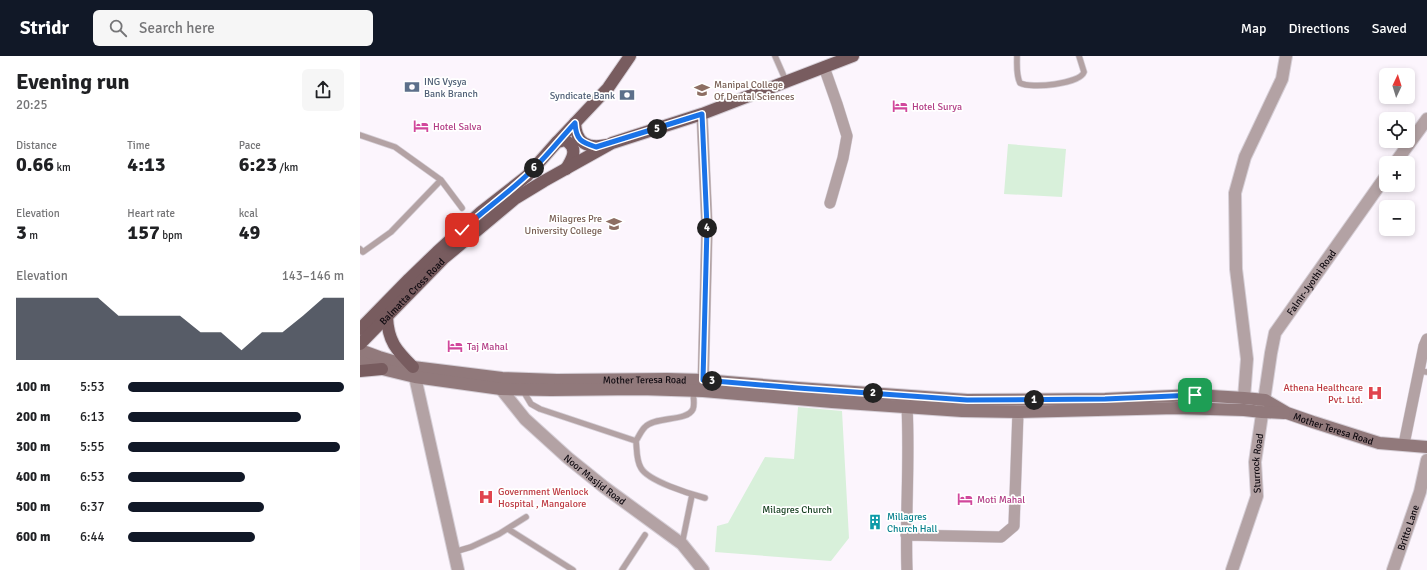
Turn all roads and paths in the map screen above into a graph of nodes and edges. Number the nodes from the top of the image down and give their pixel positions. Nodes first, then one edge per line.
1 (630, 56) edge
2 (775, 56) edge
3 (852, 56) edge
4 (1017, 56) edge
5 (1079, 56) edge
6 (1286, 56) edge
7 (824, 67) junction
8 (786, 82) junction
9 (702, 114) junction
10 (1427, 119) edge
11 (575, 123) junction
12 (360, 135) edge
13 (557, 142) junction
14 (612, 143) junction
15 (1401, 156) edge
16 (566, 169) junction
17 (441, 180) junction
18 (1379, 186) edge
19 (830, 203) dead end
20 (462, 208) dead end
21 (360, 249) edge
22 (387, 317) junction
23 (360, 328) edge
24 (1427, 339) edge
25 (360, 344) edge
26 (360, 350) edge
27 (360, 362) edge
28 (382, 369) junction
29 (360, 371) edge
30 (414, 372) junction
31 (1423, 372) edge
32 (502, 383) junction
33 (700, 387) junction
34 (522, 389) junction
35 (1195, 395) junction
36 (1244, 398) junction
37 (1264, 406) junction
38 (906, 407) junction
39 (1195, 408) junction
40 (1018, 412) junction
41 (636, 441) junction
42 (1404, 444) junction
43 (1427, 447) edge
44 (1427, 460) edge
45 (692, 495) junction
46 (705, 498) dead end
47 (526, 517) dead end
48 (508, 529) junction
49 (645, 535) dead end
50 (906, 535) junction
51 (682, 544) junction
52 (454, 552) junction
53 (458, 570) edge
54 (573, 570) edge
55 (622, 570) edge
56 (703, 570) edge
57 (908, 570) edge
58 (1232, 570) edge
59 (1393, 570) edge

1 - 11 main road
2 - 8 lane
3 - 7 main road, Balmatta Cross Road
4 - 5 lane
6 - 36 street
7 - 8 main road, Balmatta Cross Road
7 - 19 street
8 - 9 main road, Balmatta Cross Road
9 - 14 main road, Balmatta Cross Road
9 - 33 street
10 - 15 street
11 - 13 main road
11 - 14 main road
12 - 17 lane
13 - 16 main road
13 - 23 main road
14 - 16 main road, Balmatta Cross Road
16 - 22 main road, Balmatta Cross Road
17 - 20 lane
17 - 21 lane
18 - 37 street, Falnir-Jyothi Road
22 - 25 main road, Balmatta Cross Road
22 - 30 main road
24 - 31 street
26 - 30 main road, Mother Teresa Road
27 - 28 main road
28 - 29 main road
28 - 30 main road
30 - 32 main road, Mother Teresa Road
30 - 52 street
31 - 42 street
32 - 33 main road, Mother Teresa Road
32 - 34 main road
32 - 51 street, Noor Masjid Road
33 - 34 main road
33 - 35 main road, Mother Teresa Road
33 - 38 main road
33 - 41 lane
34 - 41 lane
35 - 36 main road, Mother Teresa Road
35 - 39 main road
36 - 37 main road, Mother Teresa Road
37 - 39 main road
37 - 42 main road, Mother Teresa Road
37 - 58 street, Sturrock Road
38 - 40 main road
38 - 50 street
39 - 40 main road
40 - 50 street
41 - 45 lane
42 - 43 main road, Mother Teresa Road
44 - 59 street, Britto Lane
45 - 46 lane
45 - 51 lane
47 - 48 lane
48 - 52 lane
48 - 54 lane
49 - 55 lane
50 - 57 street
51 - 56 street, Noor Masjid Road
52 - 53 street

